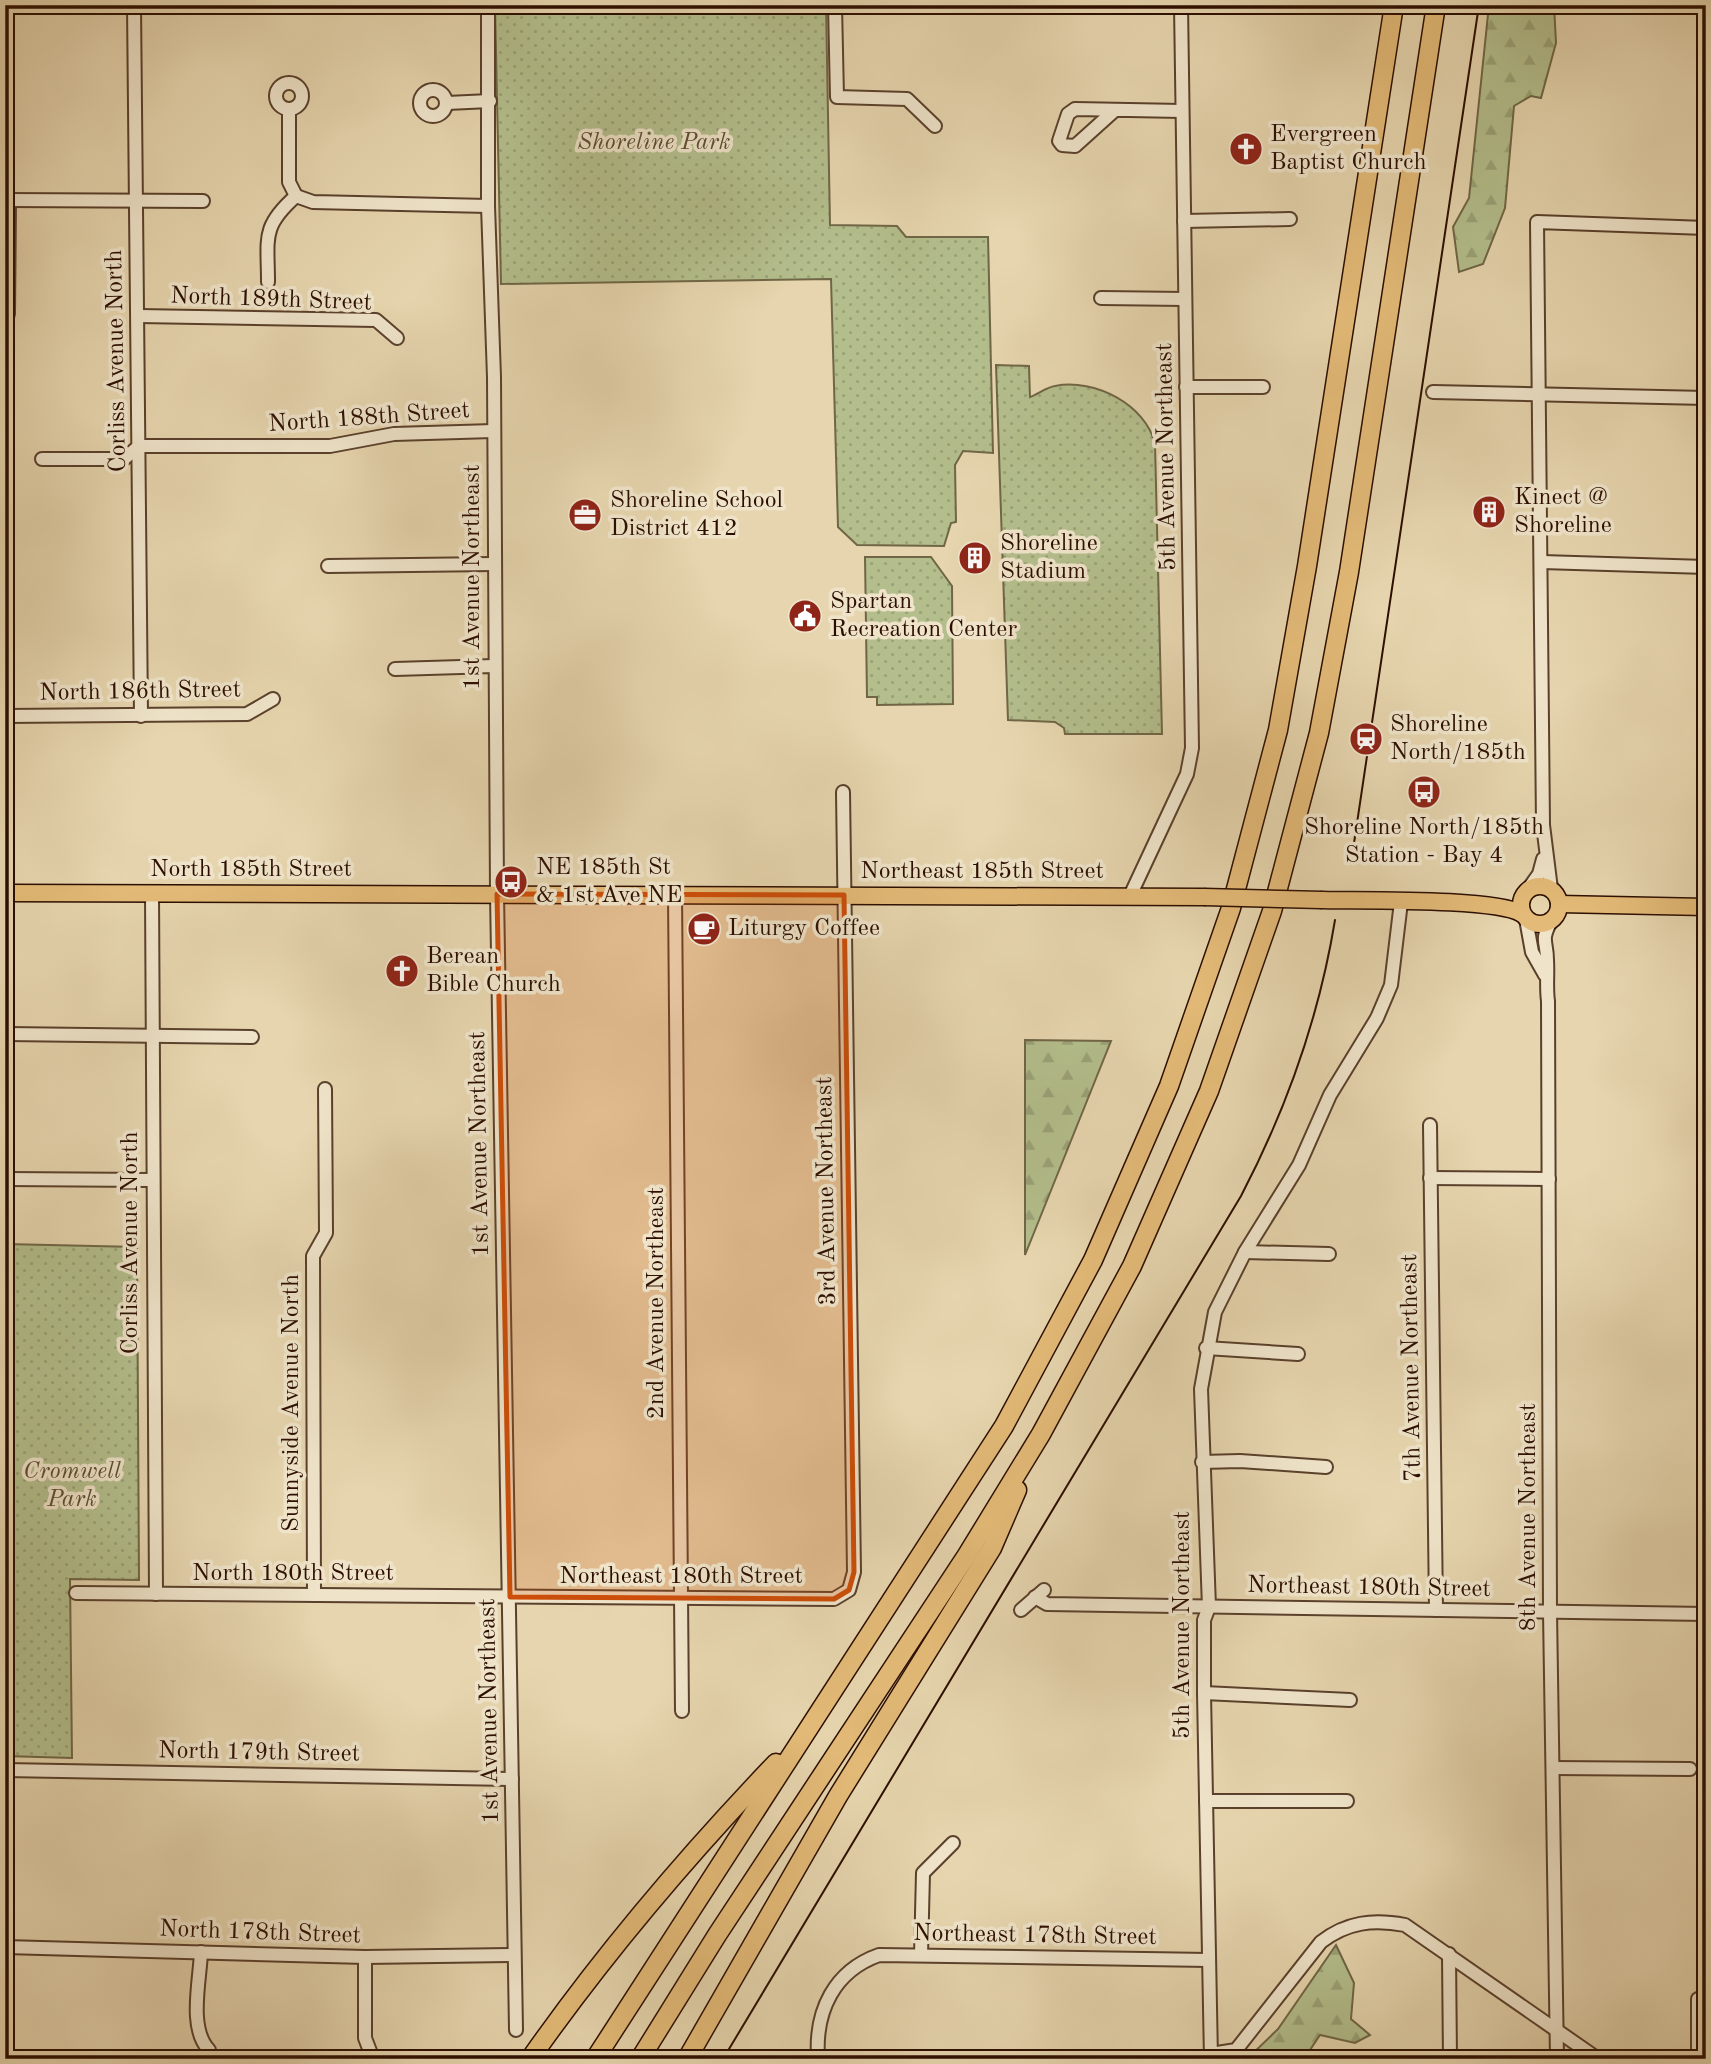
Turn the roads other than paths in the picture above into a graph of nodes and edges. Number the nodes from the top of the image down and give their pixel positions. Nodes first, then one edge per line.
1 (134, 5) edge
2 (488, 5) edge
3 (835, 5) edge
4 (1181, 5) edge
5 (1394, 5) edge
6 (1436, 5) edge
7 (490, 101) junction
8 (447, 103) dead end
9 (289, 109) dead end
10 (1115, 110) dead end
11 (1182, 111) junction
12 (935, 126) dead end
13 (296, 196) junction
14 (7, 201) edge
15 (136, 201) junction
16 (203, 201) dead end
17 (488, 206) junction
18 (1290, 219) dead end
19 (1184, 221) junction
20 (1706, 228) edge
21 (268, 282) dead end
22 (1101, 298) dead end
23 (1185, 299) junction
24 (8, 314) dead end
25 (139, 316) junction
26 (397, 338) dead end
27 (1186, 387) junction
28 (1263, 387) dead end
29 (1433, 392) dead end
30 (1538, 393) junction
31 (1706, 398) edge
32 (493, 431) junction
33 (139, 446) junction
34 (41, 459) dead end
35 (1542, 562) junction
36 (494, 564) junction
37 (328, 566) dead end
38 (1706, 567) edge
39 (494, 666) junction
40 (395, 669) dead end
41 (273, 699) dead end
42 (5, 716) edge
43 (141, 716) junction
44 (843, 792) dead end
45 (1545, 851) junction
46 (1527, 890) junction
47 (5, 893) edge
48 (152, 893) junction
49 (497, 894) junction
50 (675, 894) junction
51 (844, 895) junction
52 (1130, 896) junction
53 (1555, 897) junction
54 (1401, 902) junction
55 (1466, 904) junction
56 (1706, 907) edge
57 (1524, 916) junction
58 (1551, 921) junction
59 (1545, 975) junction
60 (6, 1034) edge
61 (152, 1036) junction
62 (252, 1037) dead end
63 (325, 1088) dead end
64 (1430, 1125) dead end
65 (1430, 1178) junction
66 (5, 1179) edge
67 (1549, 1179) junction
68 (151, 1180) junction
69 (1245, 1252) junction
70 (1329, 1254) dead end
71 (1206, 1348) junction
72 (1298, 1354) dead end
73 (1041, 1434) junction
74 (1202, 1462) junction
75 (1326, 1467) dead end
76 (849, 1590) joint
77 (76, 1593) dead end
78 (156, 1594) junction
79 (314, 1595) junction
80 (510, 1597) junction
81 (681, 1600) junction
82 (1209, 1607) junction
83 (1021, 1610) dead end
84 (1436, 1610) junction
85 (1550, 1612) junction
86 (1706, 1615) edge
87 (1204, 1693) junction
88 (1350, 1700) dead end
89 (682, 1711) dead end
90 (805, 1733) junction
91 (1553, 1768) junction
92 (1690, 1769) dead end
93 (5, 1770) edge
94 (512, 1779) junction
95 (1206, 1801) junction
96 (1347, 1801) dead end
97 (953, 1843) dead end
98 (5, 1947) edge
99 (201, 1952) junction
100 (1450, 1954) junction
101 (514, 1955) junction
102 (921, 1955) junction
103 (365, 1957) junction
104 (1209, 1960) junction
105 (1698, 1999) dead end
106 (1556, 2029) junction
107 (516, 2030) dead end
108 (209, 2050) dead end
109 (1211, 2056) edge
110 (818, 2057) dead end
111 (373, 2059) edge
112 (530, 2059) edge
113 (595, 2059) edge
114 (640, 2059) edge
115 (687, 2059) edge
116 (1450, 2059) edge
117 (1557, 2059) edge
118 (1598, 2059) edge
119 (1698, 2059) edge

1 - 15 street, Corliss Avenue North
2 - 7 street, 1st Avenue Northeast
3 - 12 street
4 - 11 street, 5th Avenue Northeast
5 - 90 highway
6 - 73 highway
7 - 8 street
7 - 17 street, 1st Avenue Northeast
9 - 13 street
10 - 11 street
11 - 19 street, 5th Avenue Northeast
13 - 17 street
13 - 21 street
14 - 15 street
14 - 24 street
15 - 16 street
15 - 25 street, Corliss Avenue North
17 - 32 street, 1st Avenue Northeast
18 - 19 street
19 - 23 street, 5th Avenue Northeast
20 - 30 street
22 - 23 street
23 - 27 street, 5th Avenue Northeast
25 - 26 street, North 189th Street
25 - 33 street, Corliss Avenue North
27 - 28 street
27 - 52 street, 5th Avenue Northeast
29 - 30 street
30 - 31 street
30 - 35 street
32 - 33 street, North 188th Street
32 - 36 street, 1st Avenue Northeast
33 - 34 street, North 188th Street
33 - 43 street, Corliss Avenue North
35 - 38 street
35 - 45 street
36 - 37 street
36 - 39 street, 1st Avenue Northeast
39 - 40 street
39 - 49 street, 1st Avenue Northeast
41 - 43 street, North 186th Street
42 - 43 street, North 186th Street
44 - 51 street, 3rd Avenue Northeast
45 - 46 street
45 - 53 street
46 - 53 main road
46 - 55 main road, Northeast 185th Street
46 - 57 main road
47 - 48 main road, North 185th Street
48 - 49 main road, North 185th Street
48 - 61 street, Corliss Avenue North
49 - 50 main road, Northeast 185th Street
49 - 80 street, 1st Avenue Northeast
50 - 51 main road, Northeast 185th Street
50 - 81 street, 2nd Avenue Northeast
51 - 52 main road, Northeast 185th Street
51 - 76 street, 3rd Avenue Northeast
52 - 54 main road, Northeast 185th Street, bridge
53 - 56 main road
53 - 58 main road
54 - 55 main road, Northeast 185th Street
54 - 69 street, 5th Avenue Northeast
55 - 57 main road, Northeast 185th Street
57 - 58 main road
57 - 59 street, 8th Avenue Northeast
58 - 59 street, 8th Avenue Northeast
59 - 67 street, 8th Avenue Northeast
60 - 61 street
61 - 62 street
61 - 68 street, Corliss Avenue North
63 - 79 street, Sunnyside Avenue North
64 - 65 street, 7th Avenue Northeast
65 - 67 street
65 - 84 street, 7th Avenue Northeast
66 - 68 street
67 - 85 street, 8th Avenue Northeast
68 - 78 street, Corliss Avenue North
69 - 70 street
69 - 71 street, 5th Avenue Northeast
71 - 72 street
71 - 74 street, 5th Avenue Northeast
73 - 114 highway
73 - 115 highway
74 - 75 street
74 - 82 street, 5th Avenue Northeast
76 - 81 street, Northeast 180th Street
77 - 78 street, North 180th Street
78 - 79 street, North 180th Street
79 - 80 street, North 180th Street
80 - 81 street, Northeast 180th Street
80 - 94 street, 1st Avenue Northeast
81 - 89 street, 2nd Avenue Northeast
82 - 83 street, Northeast 180th Street
82 - 84 street, Northeast 180th Street
82 - 87 street, 5th Avenue Northeast
84 - 85 street, Northeast 180th Street
85 - 86 street, Northeast 180th Street
85 - 91 street, 8th Avenue Northeast
87 - 88 street
87 - 95 street, 5th Avenue Northeast
90 - 112 highway
90 - 113 highway
91 - 92 street
91 - 106 street, 8th Avenue Northeast
93 - 94 street, North 179th Street
94 - 101 street, 1st Avenue Northeast
95 - 96 street
95 - 104 street, 5th Avenue Northeast
97 - 102 street
98 - 99 street, North 178th Street
99 - 103 street, North 178th Street
99 - 108 street
100 - 106 street
100 - 109 street
100 - 116 street
101 - 103 street, North 178th Street
101 - 107 street, 1st Avenue Northeast
102 - 104 street, Northeast 178th Street
102 - 110 street, Northeast 178th Street
103 - 111 street
104 - 109 street, 5th Avenue Northeast
105 - 119 street
106 - 117 street, 8th Avenue Northeast
106 - 118 street

